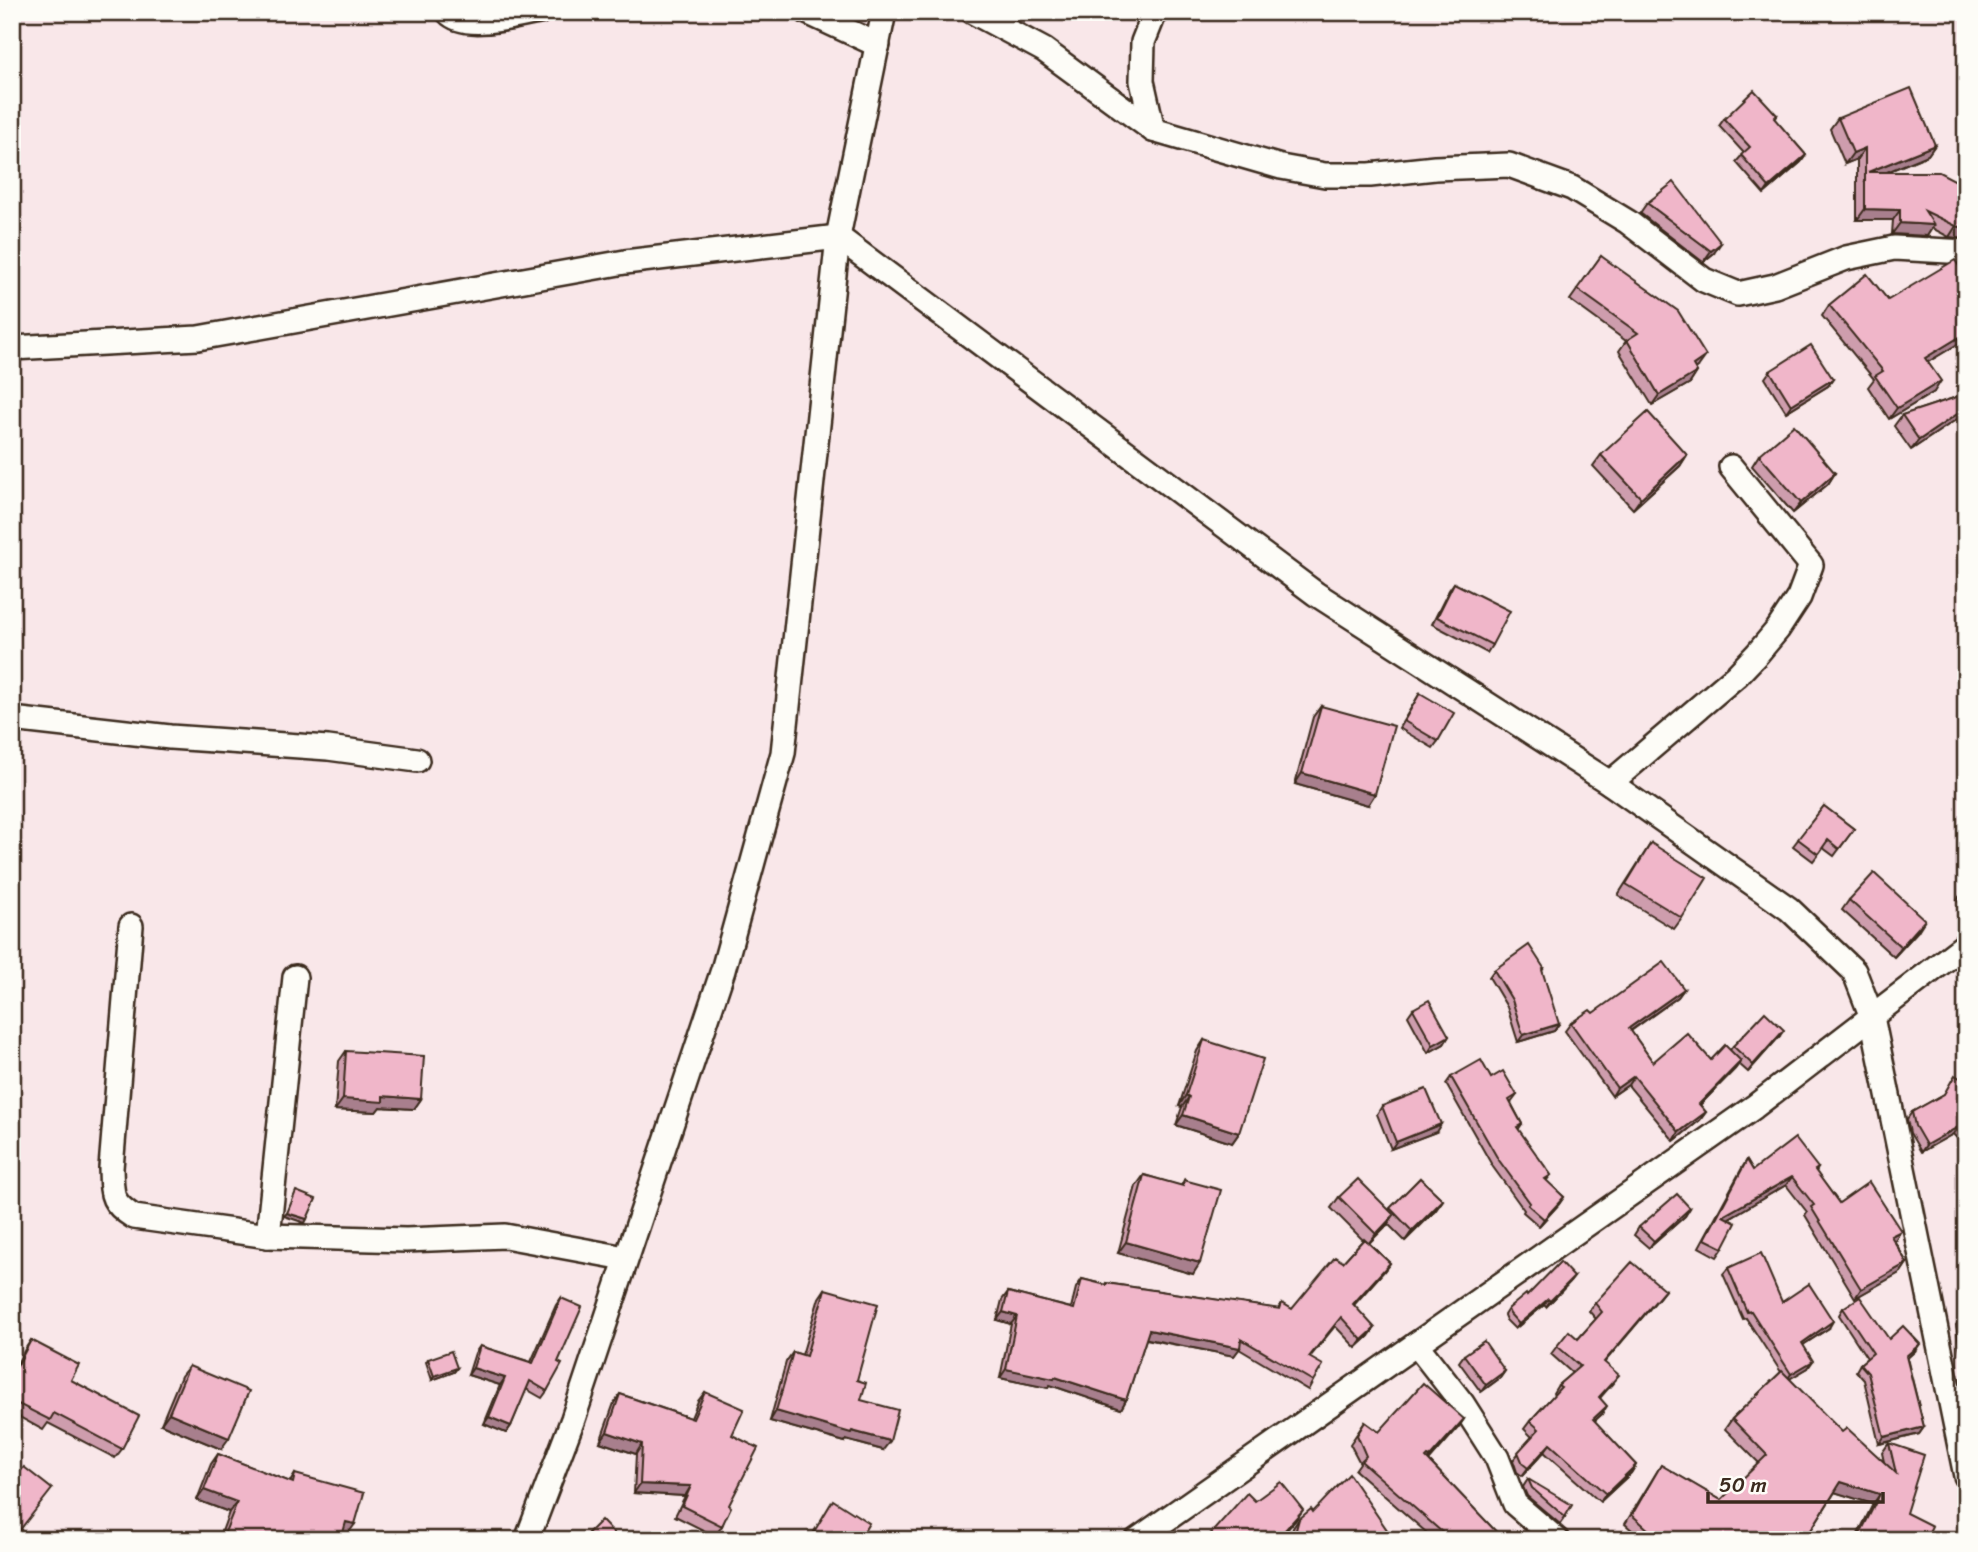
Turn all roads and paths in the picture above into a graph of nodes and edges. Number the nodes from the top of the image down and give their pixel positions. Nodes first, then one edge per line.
1 (448, 12) edge
2 (539, 12) edge
3 (807, 12) edge
4 (884, 12) edge
5 (973, 12) edge
6 (1155, 12) edge
7 (878, 45) junction
8 (1153, 130) junction
9 (838, 237) junction
10 (1966, 252) edge
11 (12, 348) edge
12 (1731, 467) dead end
13 (12, 719) edge
14 (417, 760) dead end
15 (1610, 783) junction
16 (131, 926) dead end
17 (1966, 944) edge
18 (295, 977) dead end
19 (1872, 1017) junction
20 (268, 1236) junction
21 (625, 1258) junction
22 (1416, 1344) junction
23 (1966, 1476) edge
24 (527, 1540) edge
25 (1137, 1540) edge
26 (1557, 1540) edge

1 - 2 street
3 - 7 street
4 - 7 street
5 - 8 street
6 - 8 street
7 - 9 street
8 - 10 street
9 - 11 street
9 - 15 street
9 - 21 street
12 - 15 street
13 - 14 street
15 - 19 street
16 - 20 street
17 - 19 street
18 - 20 street
19 - 22 street
19 - 23 street
20 - 21 street
21 - 24 street
22 - 25 street
22 - 26 street

